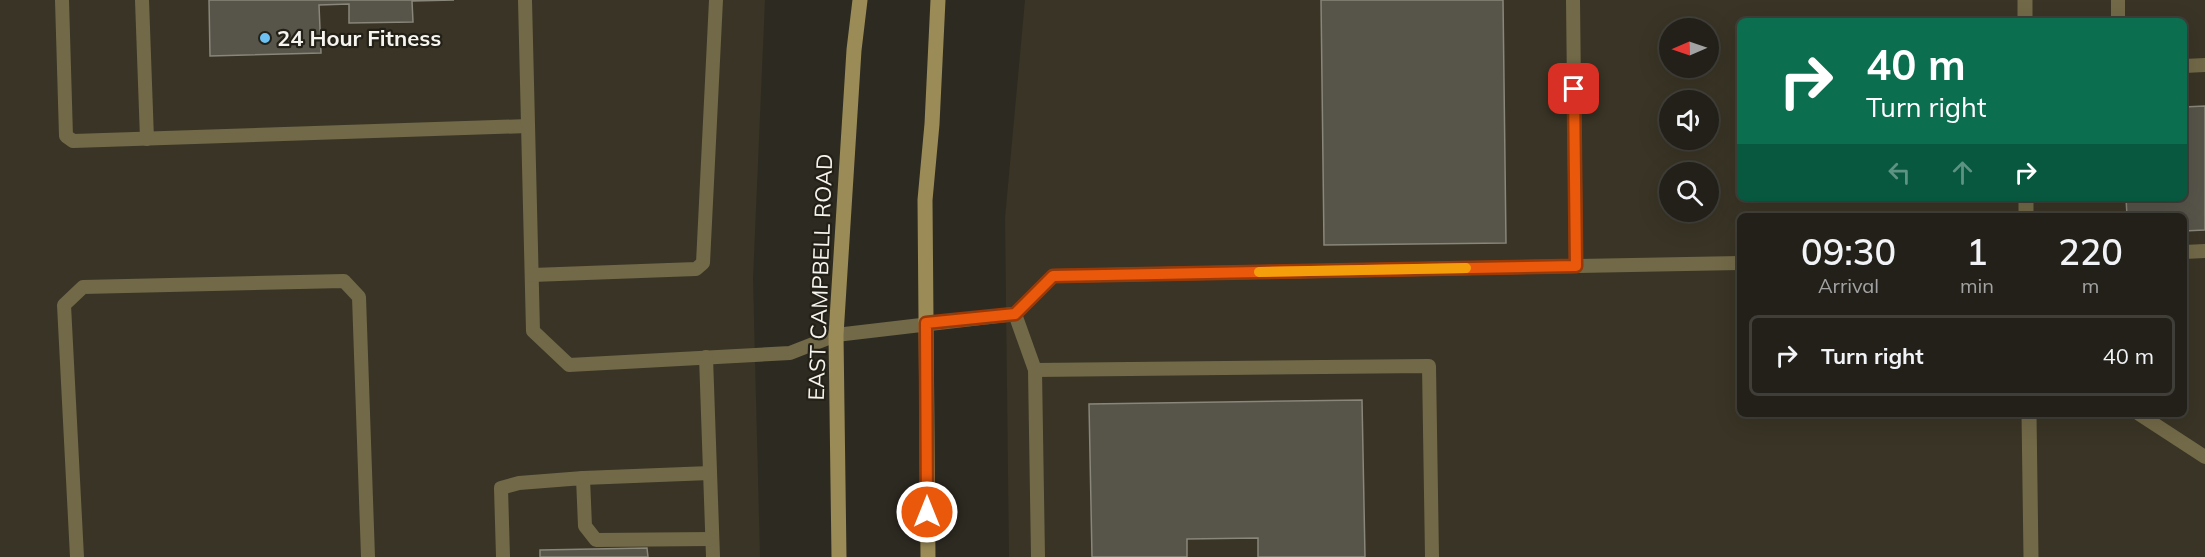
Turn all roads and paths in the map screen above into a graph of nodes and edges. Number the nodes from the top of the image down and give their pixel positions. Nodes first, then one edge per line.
1 (62, 0) edge
2 (142, 0) edge
3 (525, 0) edge
4 (716, 0) edge
5 (860, 0) edge
6 (939, 0) edge
7 (1573, 0) edge
8 (2025, 0) edge
9 (2118, 0) edge
10 (2025, 18) edge
11 (2118, 18) edge
12 (2205, 64) edge
13 (2187, 66) edge
14 (528, 126) junction
15 (147, 139) junction
16 (2205, 251) edge
17 (2187, 252) edge
18 (1737, 263) edge
19 (1576, 266) junction
20 (532, 275) junction
21 (1015, 314) junction
22 (926, 323) junction
23 (836, 334) junction
24 (706, 357) junction
25 (1035, 370) junction
26 (2029, 417) edge
27 (2144, 417) edge
28 (2205, 457) edge
29 (710, 472) junction
30 (583, 478) junction
31 (712, 539) junction
32 (77, 557) edge
33 (368, 557) edge
34 (503, 557) edge
35 (713, 557) edge
36 (839, 557) edge
37 (928, 557) edge
38 (1038, 557) edge
39 (1432, 557) edge
40 (2031, 557) edge

1 - 15 lane
2 - 15 lane
3 - 14 lane
4 - 20 lane
5 - 23 main road, EAST CAMPBELL ROAD
6 - 22 main road
7 - 19 lane
8 - 10 street
9 - 11 lane
12 - 13 lane
14 - 15 lane
14 - 20 lane
16 - 17 lane
18 - 19 lane
19 - 21 lane
20 - 24 lane
21 - 22 lane
21 - 25 lane
22 - 23 lane
22 - 37 main road
23 - 24 lane
23 - 36 main road, EAST CAMPBELL ROAD
24 - 29 lane
25 - 38 lane
25 - 39 lane
26 - 40 street
27 - 28 lane
29 - 30 lane
29 - 31 lane
30 - 31 lane
30 - 34 lane
31 - 35 lane
32 - 33 lane

